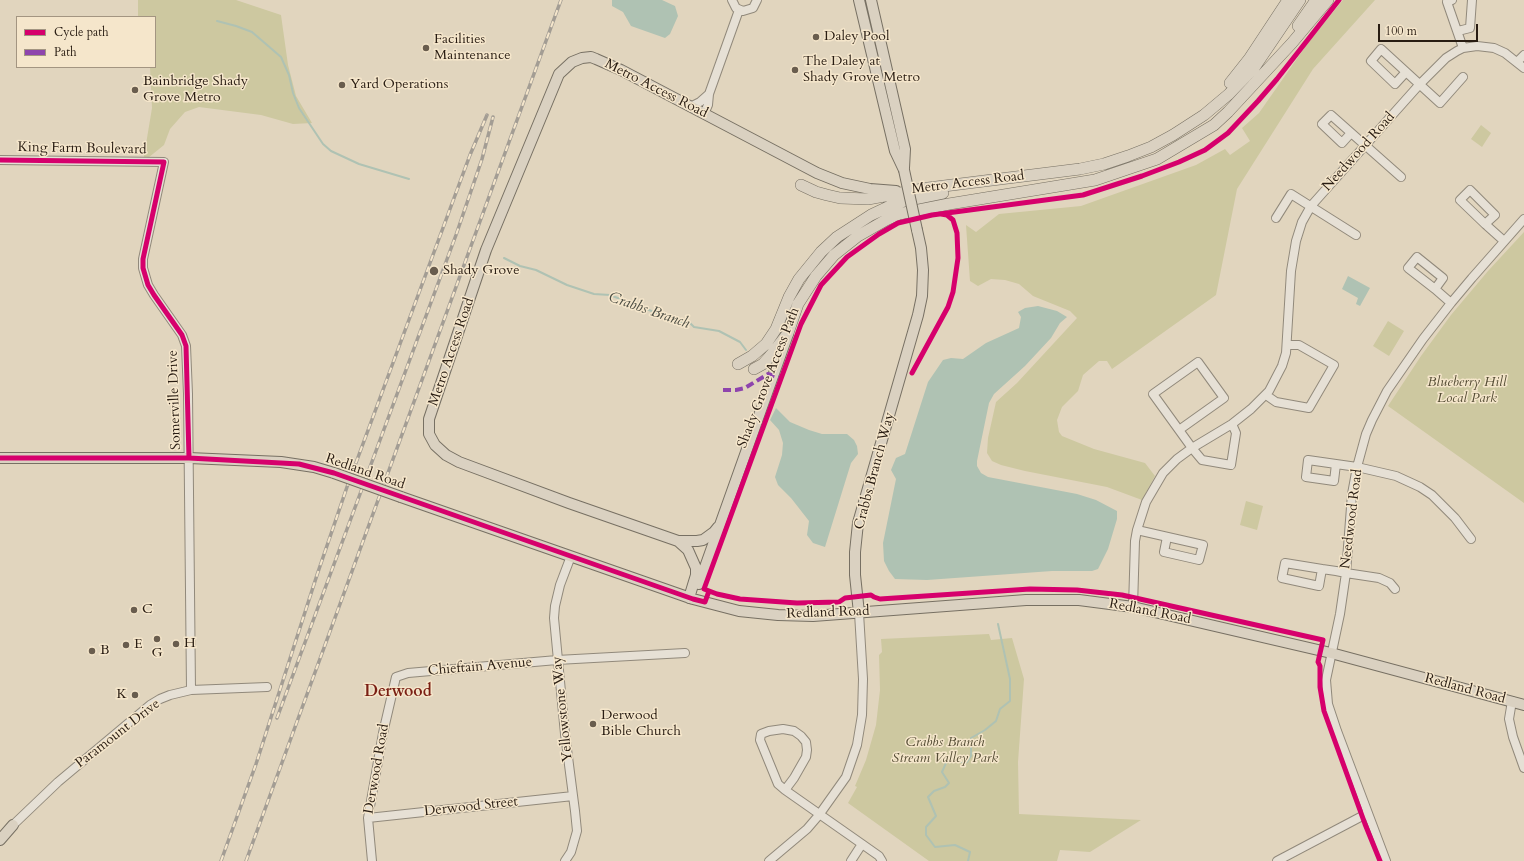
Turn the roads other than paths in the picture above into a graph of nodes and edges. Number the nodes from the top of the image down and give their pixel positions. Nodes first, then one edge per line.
1 (732, 0) edge
2 (757, 0) edge
3 (859, 0) edge
4 (871, 0) edge
5 (1288, 0) edge
6 (1300, 0) edge
7 (1316, 0) edge
8 (1328, 0) edge
9 (1452, 0) edge
10 (1472, 0) edge
11 (739, 10) junction
12 (1458, 31) junction
13 (1463, 48) junction
14 (1524, 55) edge
15 (1274, 62) junction
16 (1518, 62) junction
17 (1524, 68) edge
18 (1406, 72) dead end
19 (1463, 77) dead end
20 (1419, 85) junction
21 (709, 94) junction
22 (690, 107) junction
23 (704, 114) junction
24 (1184, 128) junction
25 (1351, 133) dead end
26 (1364, 145) junction
27 (0, 160) edge
28 (164, 162) joint
29 (904, 170) junction
30 (1056, 173) junction
31 (1401, 178) dead end
32 (801, 185) dead end
33 (902, 191) junction
34 (1311, 206) junction
35 (1276, 218) dead end
36 (1524, 219) edge
37 (1485, 224) dead end
38 (1356, 235) dead end
39 (1504, 241) junction
40 (1435, 289) dead end
41 (1451, 303) junction
42 (788, 333) junction
43 (1287, 345) junction
44 (738, 364) dead end
45 (754, 369) dead end
46 (1266, 395) junction
47 (1232, 424) junction
48 (1179, 430) junction
49 (1192, 448) junction
50 (0, 458) edge
51 (189, 458) junction
52 (1336, 464) dead end
53 (1357, 467) junction
54 (720, 523) junction
55 (1138, 530) junction
56 (1167, 537) junction
57 (1471, 539) dead end
58 (678, 541) junction
59 (571, 556) junction
60 (1322, 569) junction
61 (1346, 573) junction
62 (1395, 589) dead end
63 (691, 599) junction
64 (1133, 607) junction
65 (859, 613) junction
66 (685, 653) dead end
67 (1331, 653) junction
68 (557, 660) junction
69 (396, 677) joint
70 (267, 687) dead end
71 (192, 690) junction
72 (1512, 701) junction
73 (1524, 704) edge
74 (1524, 768) edge
75 (785, 790) junction
76 (573, 796) junction
77 (1368, 813) junction
78 (820, 815) junction
79 (368, 818) junction
80 (13, 825) junction
81 (0, 831) edge
82 (0, 840) edge
83 (862, 844) junction
84 (372, 861) edge
85 (565, 861) edge
86 (769, 861) edge
87 (851, 861) edge
88 (882, 861) edge
89 (1277, 861) edge
90 (1386, 861) edge

1 - 11 street
2 - 11 street
3 - 29 main road, Crabbs Branch Way
4 - 29 main road, Crabbs Branch Way
5 - 24 highway
6 - 24 highway, Metro Access Road
7 - 15 highway
8 - 15 highway
9 - 12 street
10 - 12 street
11 - 21 street
12 - 13 street
13 - 16 street, Needwood Road
13 - 20 street, Needwood Road
14 - 16 street
15 - 42 highway, Metro Access Road
16 - 17 street, Needwood Road
18 - 20 street
19 - 20 street
20 - 26 street, Needwood Road
21 - 22 street
21 - 23 street
22 - 23 main road, Metro Access Road
22 - 58 main road, Metro Access Road
23 - 33 main road, Metro Access Road
24 - 30 highway, Metro Access Road
25 - 26 street
26 - 31 street
26 - 34 street, Needwood Road
27 - 28 street, King Farm Boulevard
28 - 51 street, Somerville Drive
29 - 65 main road, Crabbs Branch Way, bridge
30 - 33 highway, Metro Access Road
30 - 44 highway
32 - 33 highway
34 - 35 street
34 - 38 street
34 - 43 street, Needwood Road
36 - 39 street, Needwood Road
37 - 39 street
39 - 41 street, Needwood Road
40 - 41 street
41 - 53 street, Needwood Road
42 - 45 highway
42 - 54 main road, Metro Access Road
43 - 46 street, Needwood Road
43 - 46 street
46 - 47 street, Needwood Road
47 - 49 street, Needwood Road
47 - 49 street
48 - 48 street
48 - 49 street
49 - 55 street, Needwood Road
50 - 51 main road, Redland Road
51 - 59 main road, Redland Road, bridge
51 - 71 street, Somerville Drive
52 - 53 street
53 - 57 street
53 - 61 street, Needwood Road
54 - 58 main road
54 - 63 main road, Metro Access Road
55 - 56 street
55 - 64 street, Needwood Road
56 - 56 street
58 - 63 main road
59 - 63 main road, Redland Road
59 - 68 street, Yellowstone Way
60 - 60 street
60 - 61 street
61 - 62 street
61 - 67 street, Needwood Road
63 - 65 main road, Redland Road
64 - 65 main road, Redland Road
64 - 67 main road, Redland Road
65 - 78 street, Crabbs Branch Way
66 - 68 street, Chieftain Avenue
67 - 72 main road, Redland Road
67 - 77 street, Needwood Road
68 - 69 street, Chieftain Avenue
68 - 76 street, Yellowstone Way
69 - 79 street, Derwood Road
70 - 71 street, Paramount Drive
71 - 80 street, Paramount Drive
72 - 73 main road, Redland Road
72 - 74 street
75 - 75 street
75 - 78 street
76 - 79 street, Derwood Street
76 - 85 street, Yellowstone Way
77 - 89 street
77 - 90 street, Needwood Road
78 - 83 street
78 - 86 street, Crabbs Branch Way
79 - 84 street, Derwood Road
80 - 81 main road
80 - 82 main road
83 - 87 street
83 - 88 street

